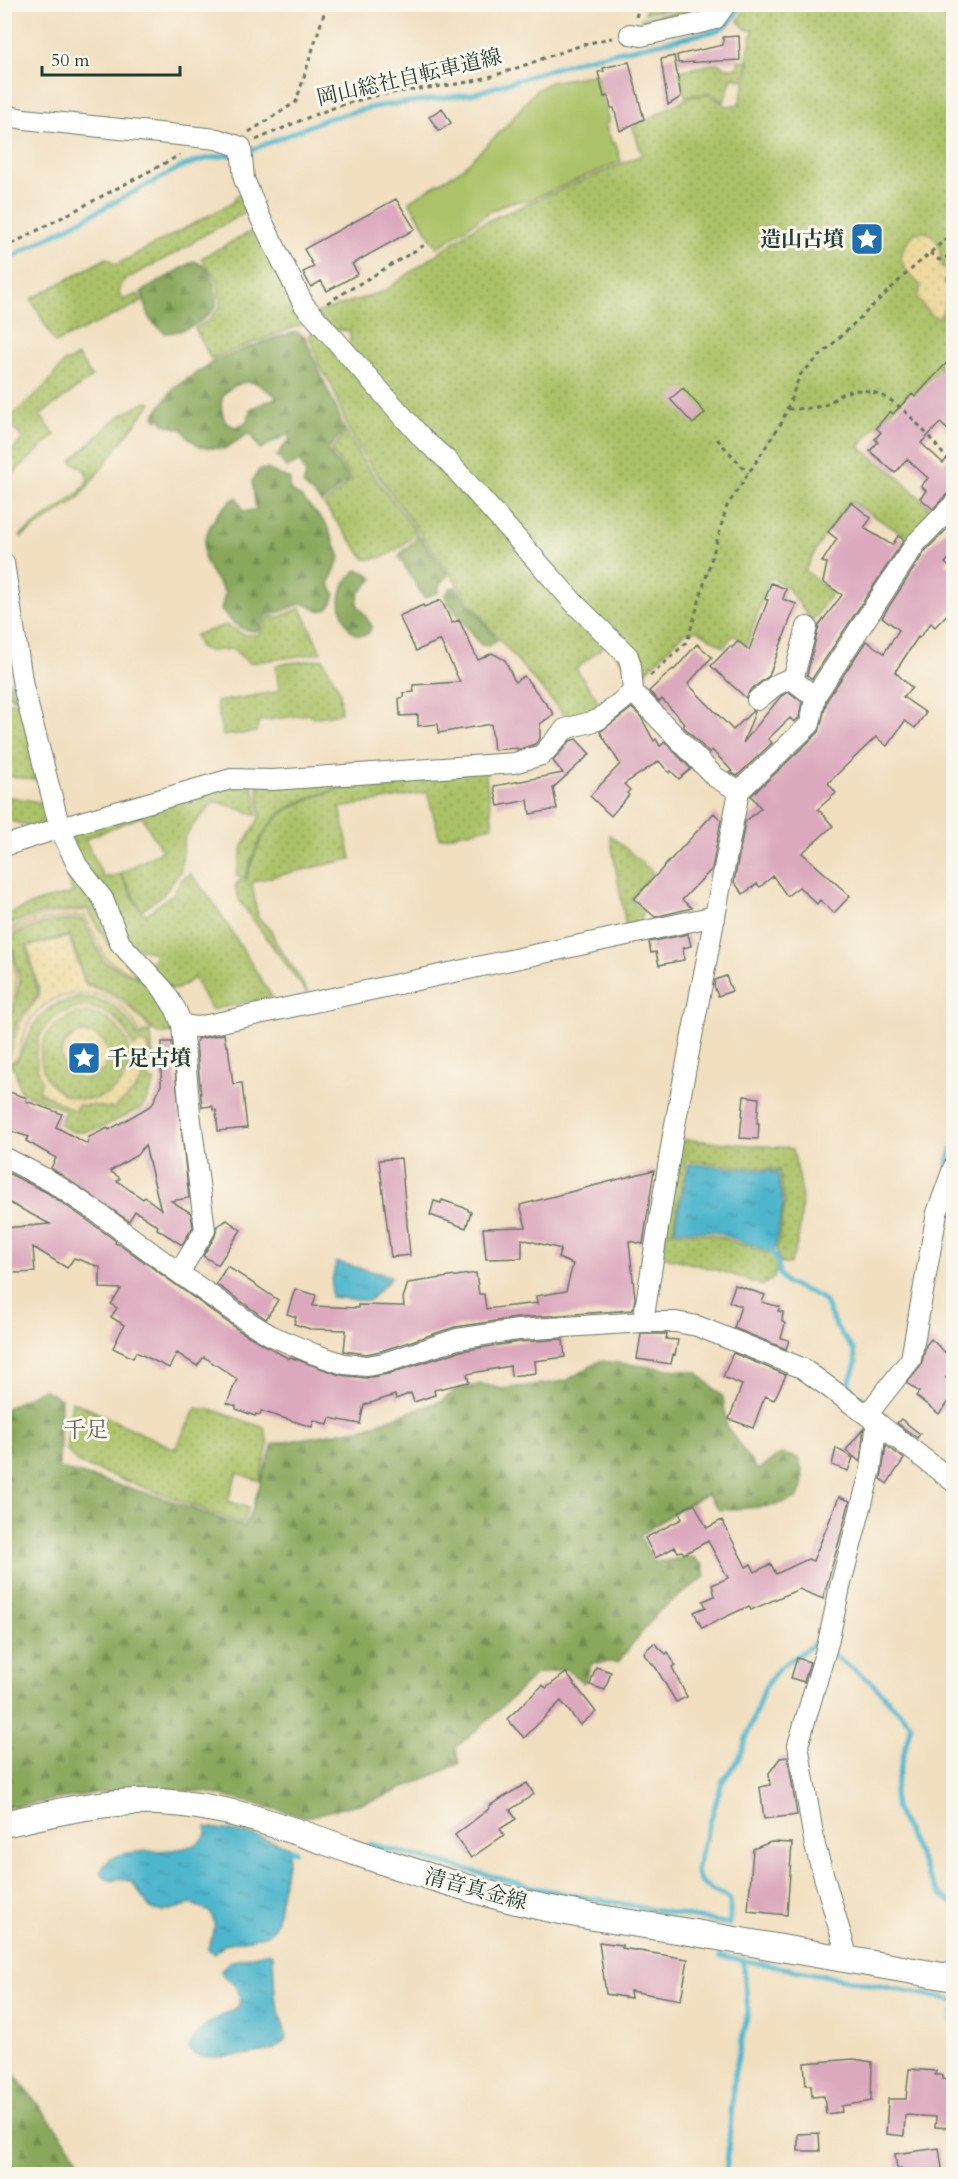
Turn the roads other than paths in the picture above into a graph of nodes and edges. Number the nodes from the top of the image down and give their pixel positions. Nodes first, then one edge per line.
1 (726, 4) edge
2 (630, 34) road end
3 (4, 115) edge
4 (954, 504) edge
5 (4, 563) edge
6 (807, 627) dead end
7 (793, 680) junction
8 (640, 686) junction
9 (815, 697) junction
10 (757, 700) dead end
11 (739, 791) junction
12 (60, 828) junction
13 (4, 846) edge
14 (715, 919) junction
15 (182, 1025) junction
16 (4, 1157) edge
17 (954, 1166) edge
18 (179, 1273) junction
19 (643, 1322) junction
20 (872, 1418) junction
21 (954, 1482) edge
22 (4, 1824) edge
23 (849, 1959) junction
24 (954, 1978) edge

1 - 2 street
3 - 8 street
4 - 9 street
5 - 12 street
6 - 7 street
7 - 9 street
7 - 10 street
8 - 11 street
8 - 12 street
9 - 11 street
11 - 14 street
12 - 13 street
12 - 15 street
14 - 15 street
14 - 19 street
15 - 18 street
16 - 18 street
17 - 20 street
18 - 19 street
19 - 20 street
20 - 21 street
20 - 23 street
22 - 23 main road, 清音真金線
23 - 24 main road, 清音真金線

